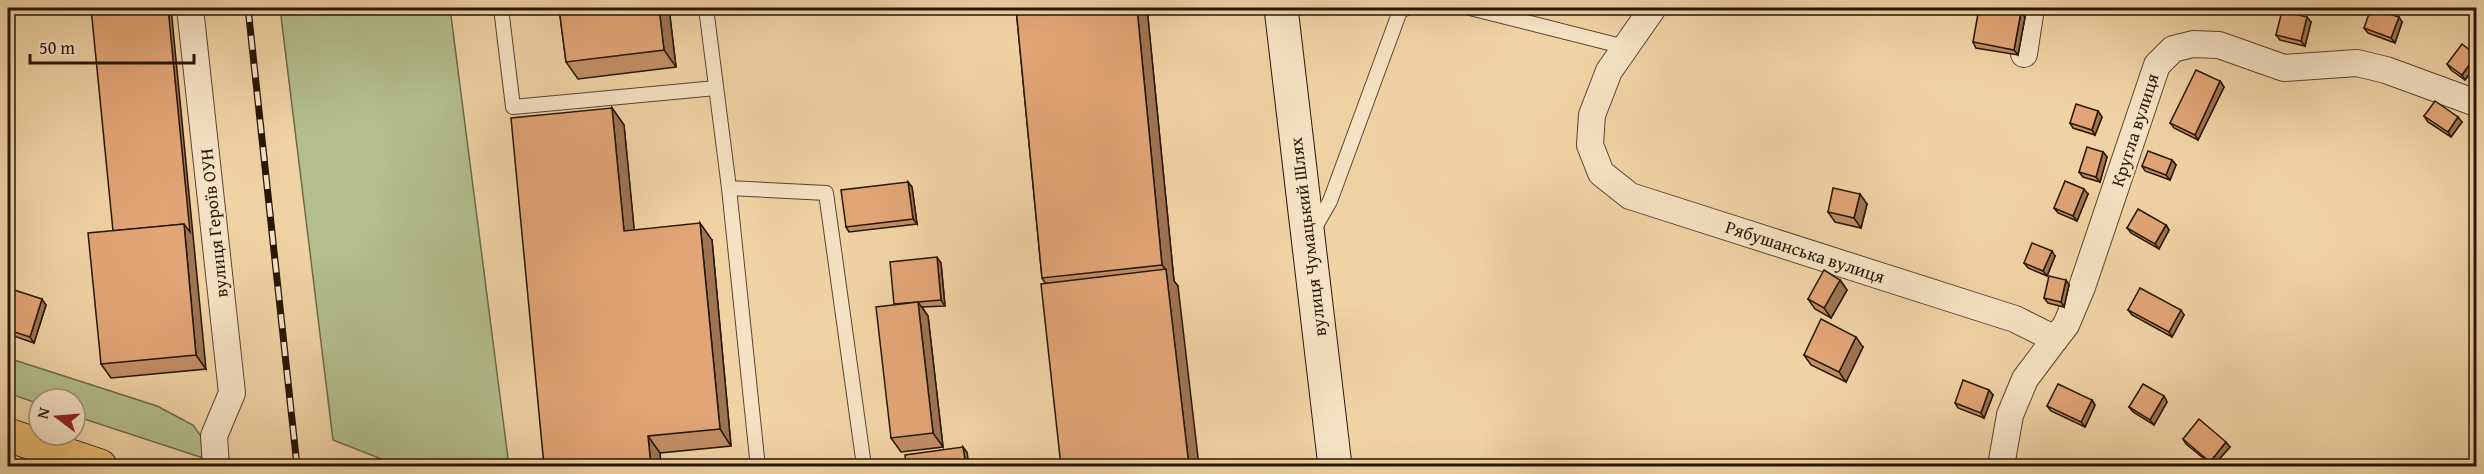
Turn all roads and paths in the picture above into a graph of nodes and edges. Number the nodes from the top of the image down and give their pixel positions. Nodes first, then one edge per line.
1 (190, 8) edge
2 (501, 8) edge
3 (706, 8) edge
4 (1407, 8) edge
5 (1470, 8) edge
6 (1653, 8) edge
7 (2031, 8) edge
8 (1278, 9) edge
9 (1625, 47) junction
10 (2024, 54) dead end
11 (716, 88) junction
12 (2476, 103) edge
13 (729, 188) junction
14 (1308, 238) junction
15 (2055, 339) junction
16 (8, 435) edge
17 (757, 458) dead end
18 (100, 466) edge
19 (216, 466) edge
20 (864, 466) edge
21 (1335, 466) edge
22 (2001, 466) edge

1 - 19 street, вулиця Героїв ОУН
2 - 11 lane
3 - 11 lane
4 - 14 lane
5 - 9 lane
6 - 9 street, Рябушанська вулиця
7 - 10 street
8 - 14 main road, вулиця Чумацький Шлях
9 - 15 street, Рябушанська вулиця
11 - 13 lane
12 - 15 street, Кругла вулиця
13 - 17 lane
13 - 20 lane
14 - 21 main road, вулиця Чумацький Шлях
15 - 22 street
16 - 18 main road

